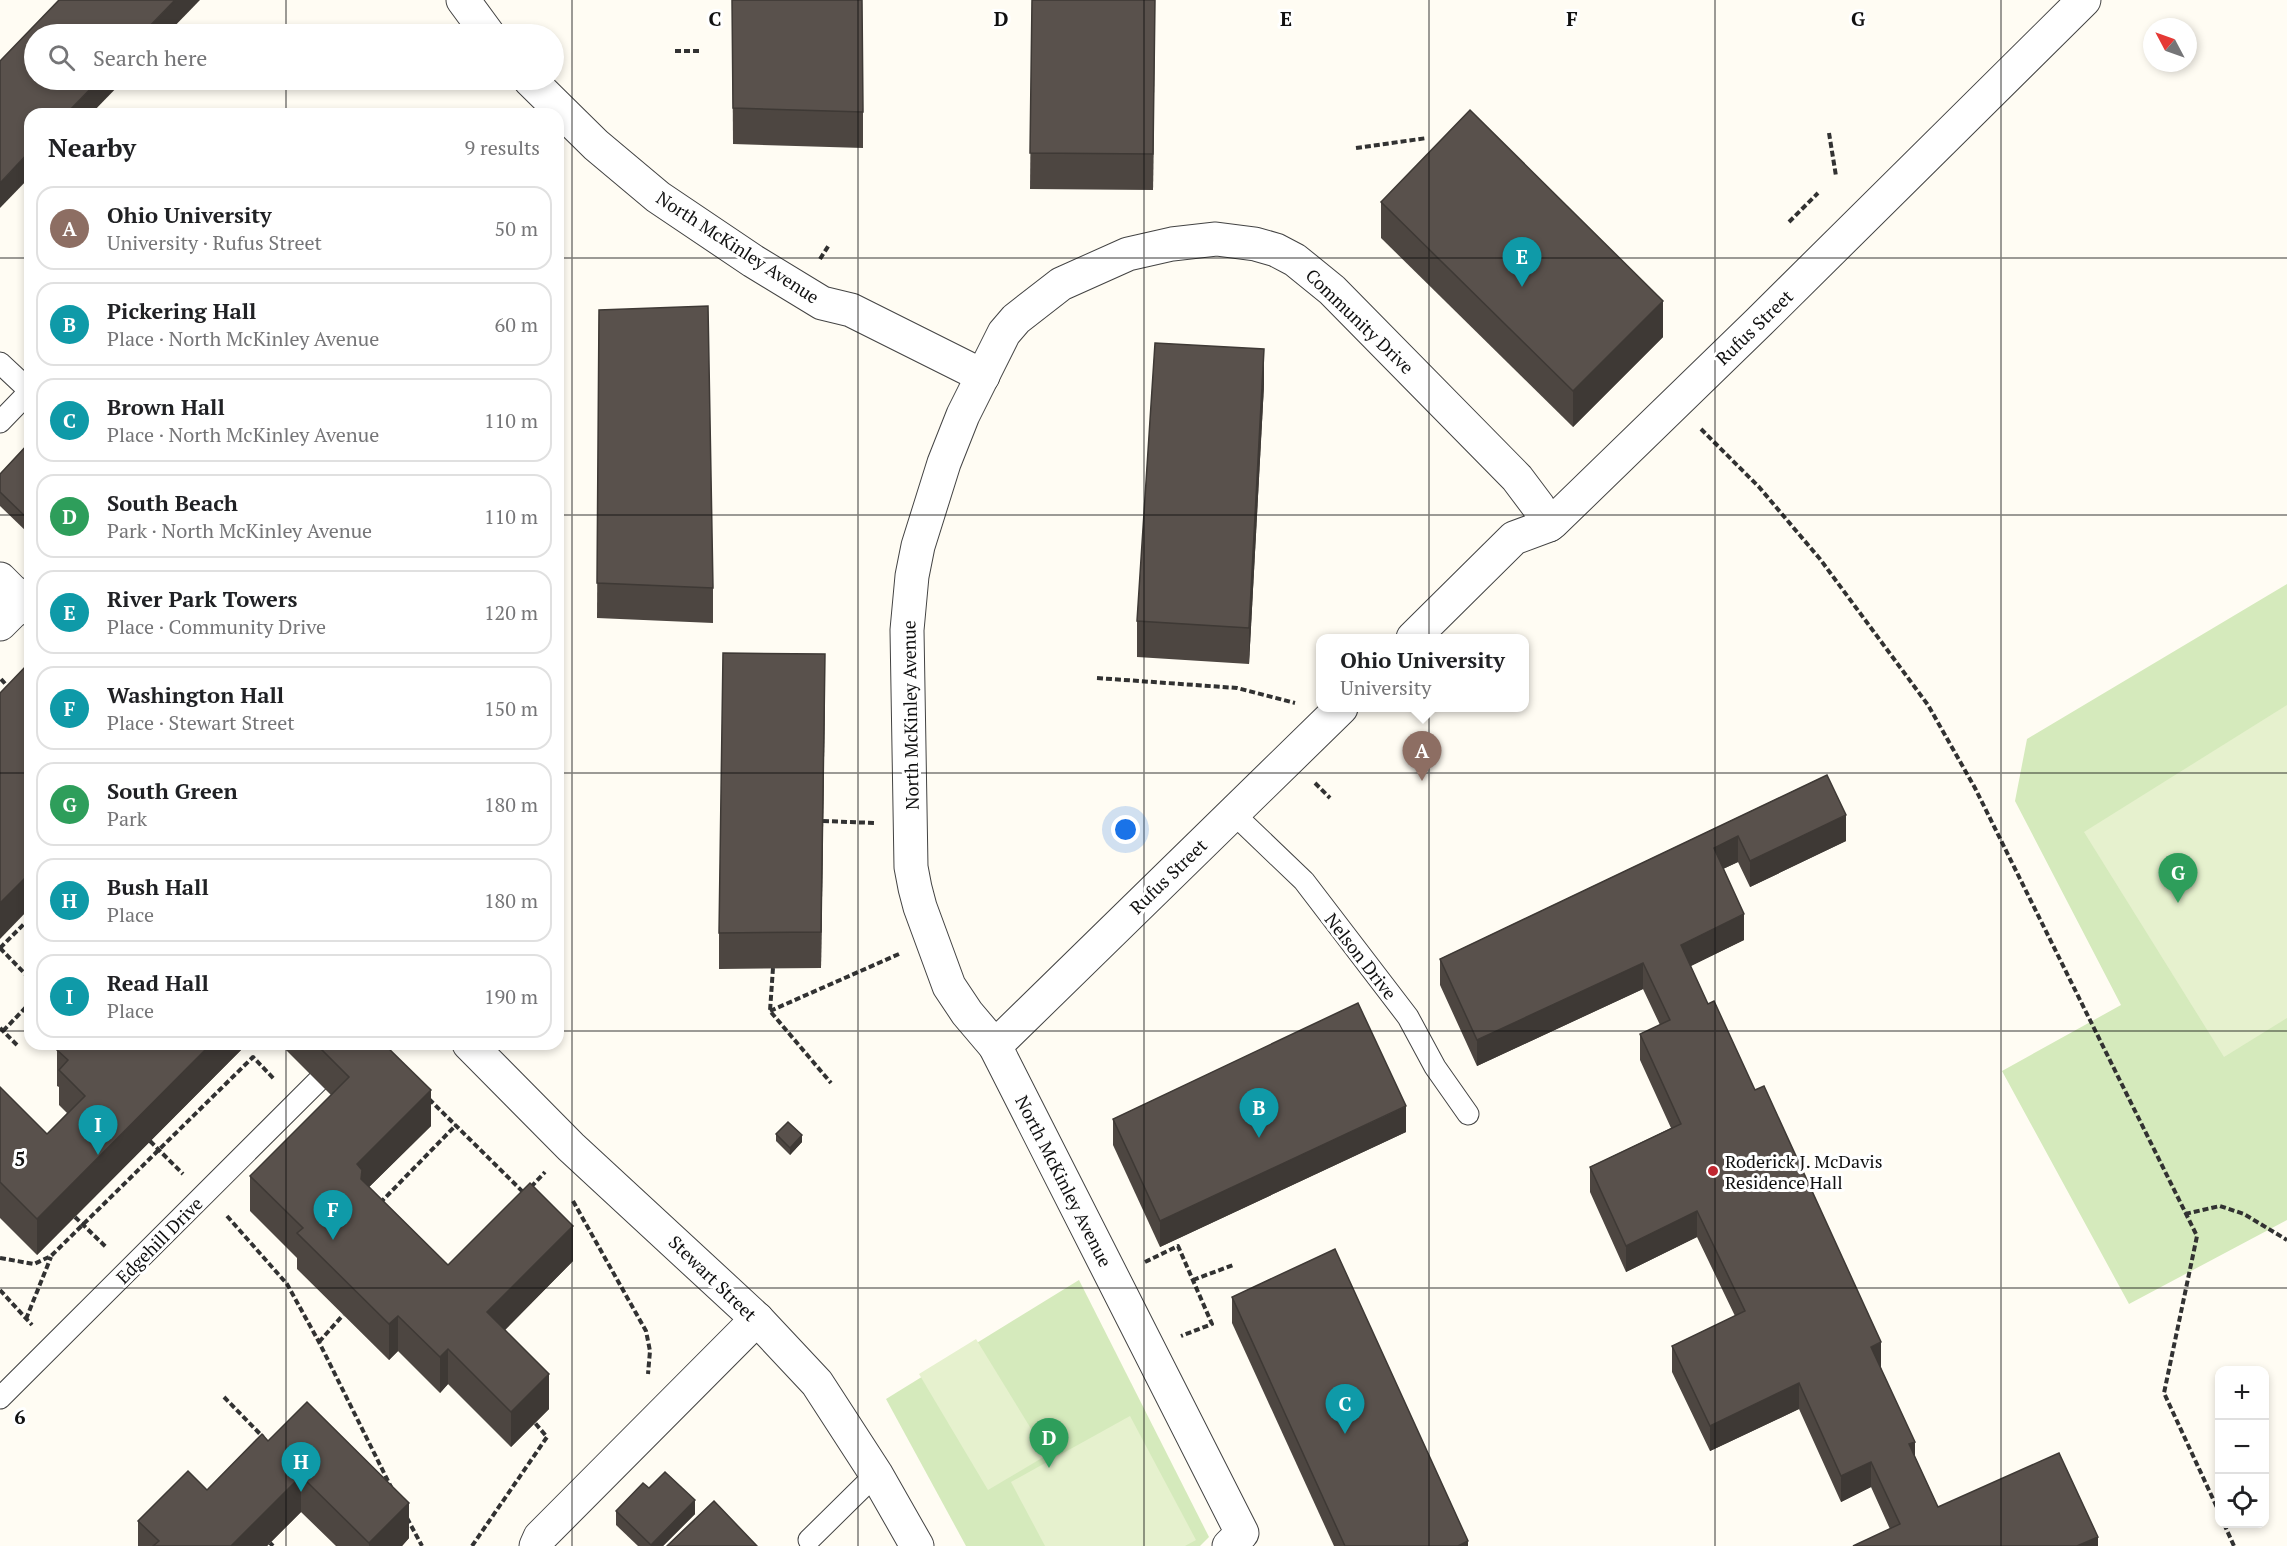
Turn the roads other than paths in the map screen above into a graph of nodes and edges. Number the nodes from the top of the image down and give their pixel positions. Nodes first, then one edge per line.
1 (463, 0) edge
2 (2084, 0) edge
3 (481, 24) edge
4 (540, 90) edge
5 (558, 108) edge
6 (564, 113) edge
7 (0, 363) edge
8 (983, 376) junction
9 (24, 385) edge
10 (24, 397) edge
11 (0, 422) edge
12 (1548, 525) junction
13 (0, 579) edge
14 (21, 607) edge
15 (1418, 634) edge
16 (1337, 712) edge
17 (1233, 813) junction
18 (995, 1046) junction
19 (475, 1050) edge
20 (318, 1081) dead end
21 (1468, 1114) dead end
22 (757, 1319) junction
23 (0, 1398) edge
24 (876, 1474) junction
25 (809, 1540) dead end
26 (1236, 1540) edge
27 (536, 1546) edge
28 (917, 1546) edge

1 - 3 street
2 - 12 street, Rufus Street
4 - 5 street, North McKinley Avenue
6 - 8 street, North McKinley Avenue
7 - 9 lane
8 - 12 street, Community Drive
8 - 18 street, North McKinley Avenue
10 - 11 lane
12 - 15 street, Rufus Street
13 - 14 street
16 - 17 street, Rufus Street
17 - 18 street, Rufus Street
17 - 21 lane, Nelson Drive
18 - 26 street, North McKinley Avenue
19 - 22 street, Stewart Street
20 - 23 lane, Edgehill Drive
22 - 24 street, Stewart Street
22 - 27 street
24 - 25 lane
24 - 28 street, Stewart Street

